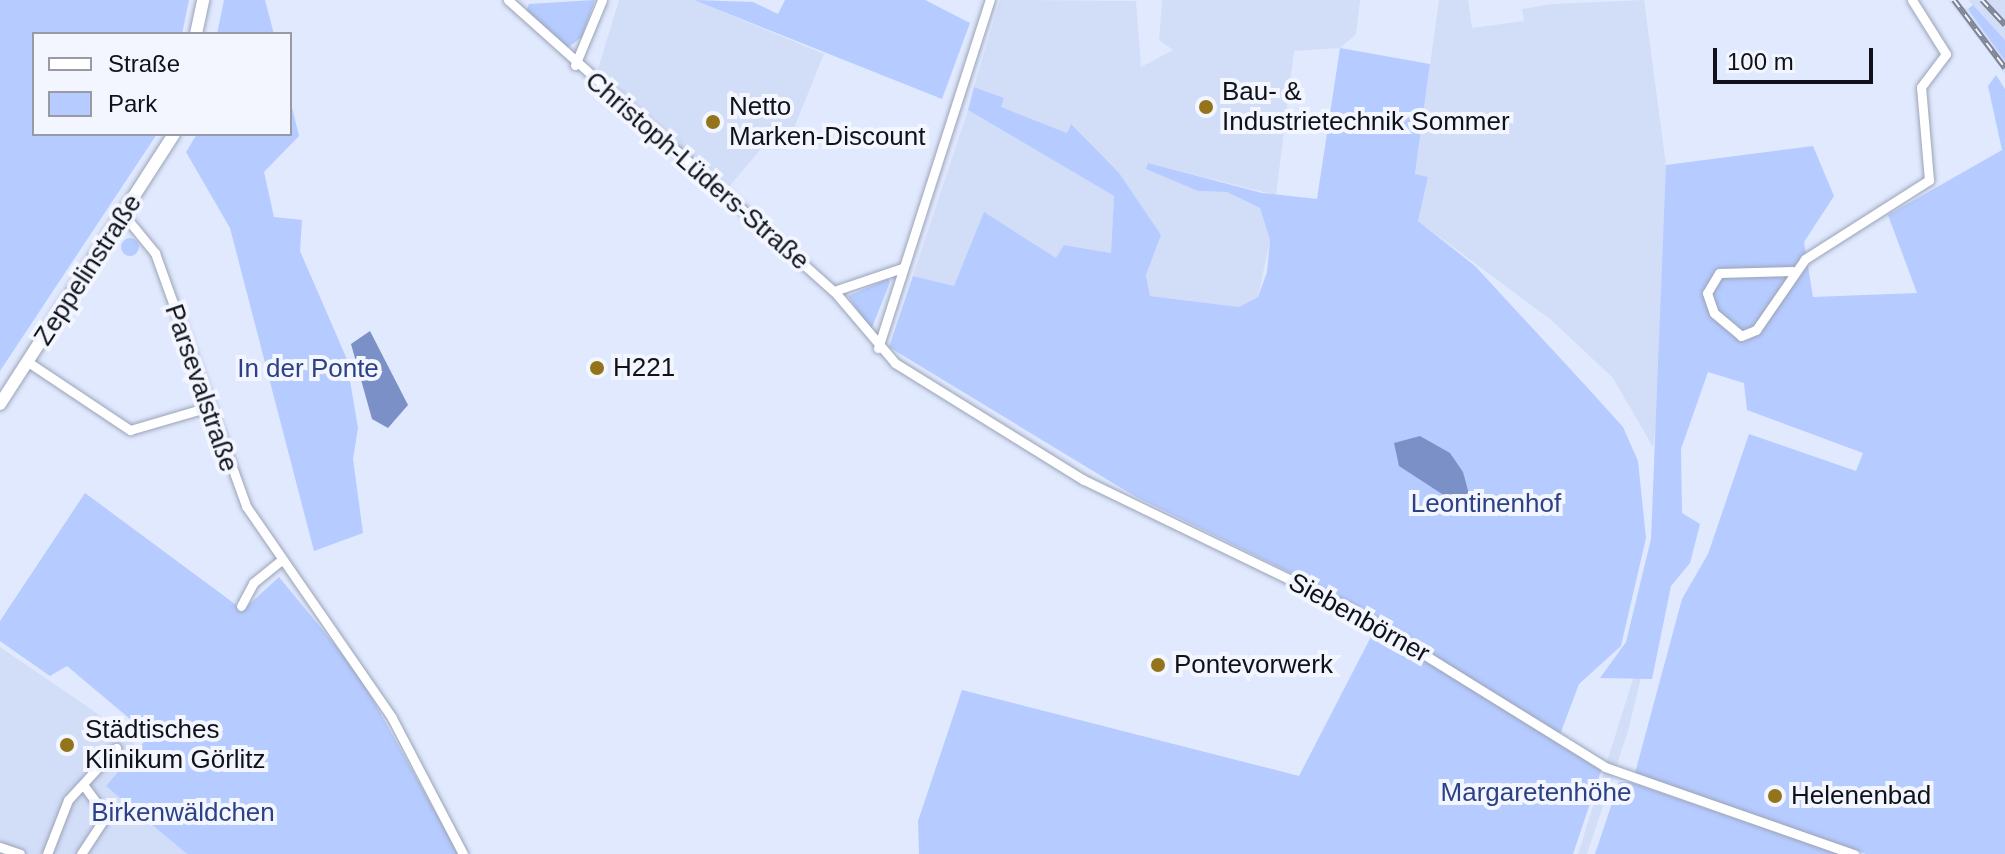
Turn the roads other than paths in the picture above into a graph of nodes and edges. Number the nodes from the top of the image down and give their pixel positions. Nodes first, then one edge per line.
1 (203, 0) edge
2 (508, 0) edge
3 (602, 0) edge
4 (990, 0) edge
5 (1912, 0) edge
6 (196, 32) edge
7 (575, 65) junction
8 (173, 136) edge
9 (124, 215) junction
10 (902, 268) junction
11 (1792, 271) junction
12 (834, 291) junction
13 (878, 348) junction
14 (28, 362) junction
15 (0, 404) edge
16 (205, 408) junction
17 (280, 561) junction
18 (241, 606) dead end
19 (116, 748) dead end
20 (86, 788) junction
21 (0, 847) edge
22 (20, 854) edge
23 (47, 854) edge
24 (81, 854) edge
25 (463, 854) edge
26 (1854, 854) edge

1 - 6 street
2 - 7 street, Christoph-Lüders-Straße
3 - 7 street
4 - 10 street
5 - 11 street
7 - 12 street, Christoph-Lüders-Straße
8 - 9 street, Zeppelinstraße
9 - 14 street, Zeppelinstraße
9 - 16 street, Parsevalstraße
10 - 12 street
10 - 13 street
11 - 11 street
12 - 13 street, Christoph-Lüders-Straße
13 - 26 street, Siebenbörner
14 - 15 street, Zeppelinstraße
14 - 16 street
16 - 17 street, Parsevalstraße
17 - 18 street
17 - 25 street, Parsevalstraße
19 - 20 street
20 - 23 street
20 - 24 street
21 - 22 street

